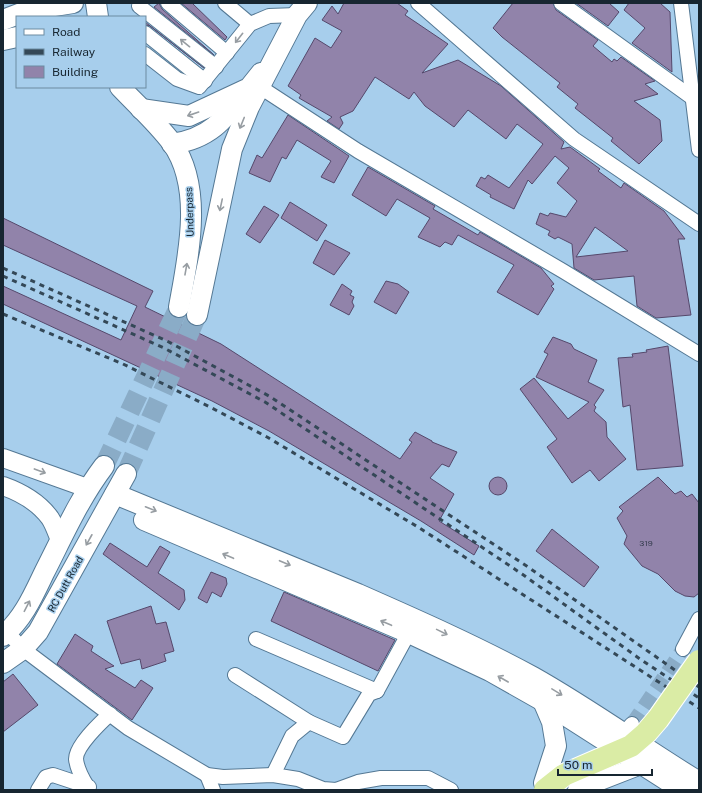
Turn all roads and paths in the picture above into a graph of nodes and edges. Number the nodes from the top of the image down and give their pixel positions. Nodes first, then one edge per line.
1 (73, 3) edge
2 (96, 3) edge
3 (168, 3) edge
4 (225, 3) edge
5 (418, 3) edge
6 (561, 3) edge
7 (681, 3) edge
8 (302, 7) edge
9 (138, 8) edge
10 (98, 16) edge
11 (3, 20) edge
12 (250, 24) junction
13 (146, 34) edge
14 (16, 38) edge
15 (3, 40) edge
16 (227, 53) junction
17 (146, 55) edge
18 (216, 68) junction
19 (205, 81) junction
20 (254, 87) junction
21 (121, 88) edge
22 (694, 99) junction
23 (141, 109) junction
24 (172, 144) junction
25 (699, 150) edge
26 (699, 224) edge
27 (699, 354) edge
28 (3, 458) edge
29 (104, 466) tunnel mouth
30 (126, 474) tunnel mouth
31 (3, 486) edge
32 (87, 488) junction
33 (112, 500) junction
34 (60, 540) junction
35 (699, 619) edge
36 (412, 626) junction
37 (5, 634) edge
38 (256, 639) dead end
39 (23, 649) junction
40 (691, 655) edge
41 (3, 663) edge
42 (236, 675) dead end
43 (377, 691) junction
44 (543, 701) junction
45 (110, 714) junction
46 (309, 722) junction
47 (621, 733) junction
48 (648, 760) junction
49 (207, 775) junction
50 (273, 775) junction
51 (699, 782) edge
52 (91, 788) edge
53 (541, 788) edge
54 (38, 790) edge
55 (213, 790) edge
56 (451, 790) edge
57 (577, 790) edge
58 (682, 790) edge

1 - 11 main road
2 - 10 main road
3 - 16 street
4 - 12 street
5 - 26 street
6 - 22 street
7 - 22 street
8 - 12 street
8 - 20 main road
18 -> 9 street
12 -> 16 street
13 - 19 street
14 - 15 main road
16 - 18 street
17 - 19 street
18 - 19 street
20 -> 23 main road
20 - 24 main road
20 -> 24 main road, Underpass
20 - 27 street
21 - 23 main road, Underpass
22 - 25 street
23 - 24 main road, Underpass
28 -> 32 street
29 - 32 main road
30 - 33 main road
31 - 34 street
32 - 34 main road
33 - 36 main road
33 -> 39 main road, RC Dutt Road
37 -> 34 main road
35 - 40 street
36 - 43 street
44 -> 36 main road
36 -> 47 main road
37 - 39 street
38 - 43 street
39 - 41 main road, RC Dutt Road
39 - 45 street
40 - 53 main road, bridge
42 - 46 street
43 - 46 street
44 - 47 main road
44 - 53 main road
45 - 49 street
45 - 52 street
46 - 50 street
47 - 48 main road
47 - 53 street
48 - 51 main road
48 - 57 street
48 - 58 main road
49 - 50 street
49 - 55 street
50 - 56 street
52 - 54 street

